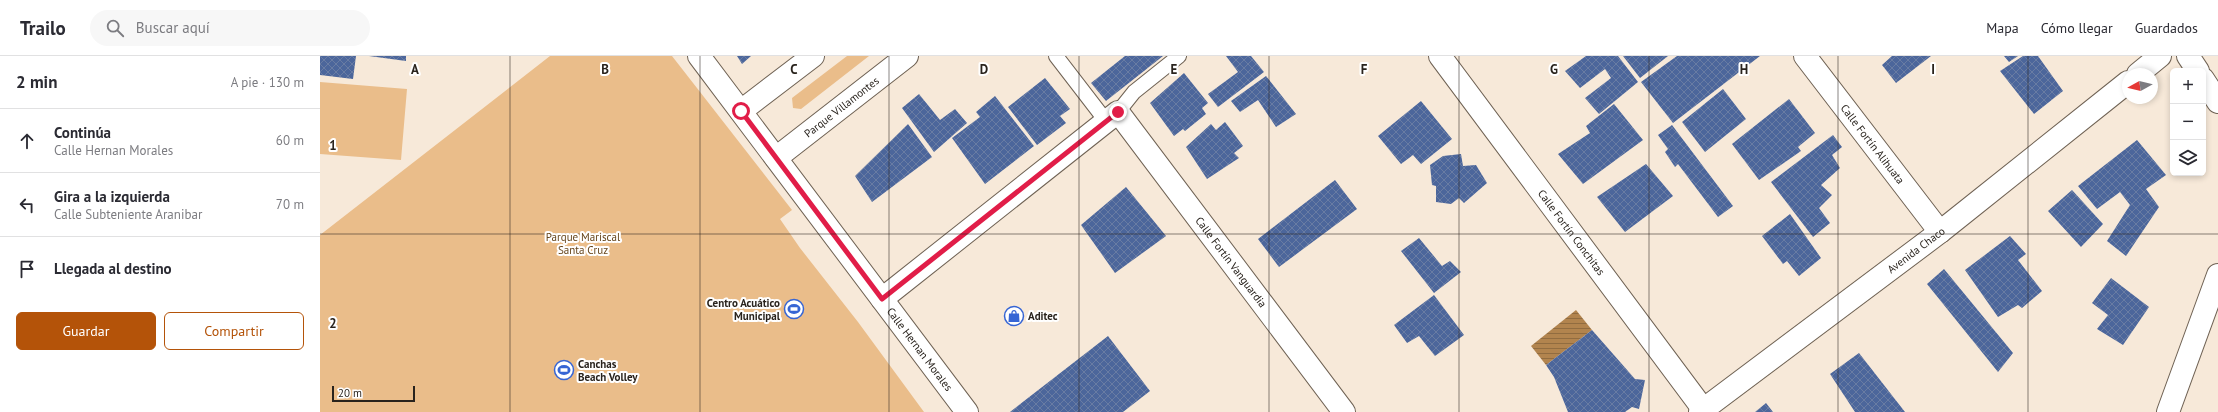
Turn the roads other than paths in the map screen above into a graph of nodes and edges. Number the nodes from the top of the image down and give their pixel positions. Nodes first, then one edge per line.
1 (699, 56) edge
2 (813, 56) edge
3 (907, 56) edge
4 (1056, 56) edge
5 (1180, 56) edge
6 (1440, 56) edge
7 (1805, 56) edge
8 (2160, 56) edge
9 (2188, 56) edge
10 (2145, 68) edge
11 (2196, 68) edge
12 (2206, 84) edge
13 (2122, 87) edge
14 (2218, 102) edge
15 (741, 111) junction
16 (1112, 116) junction
17 (776, 158) junction
18 (1940, 232) junction
19 (2218, 275) edge
20 (882, 299) junction
21 (1702, 411) edge
22 (967, 412) edge
23 (1344, 412) edge
24 (2168, 412) edge

1 - 15 street, Calle Hernan Morales
2 - 15 street
3 - 17 street, Parque Villamontes
4 - 16 lane, Calle Fortín Vanguardia
5 - 16 lane
6 - 21 street, Calle Fortín Conchitas
7 - 18 street, Calle Fortín Alihuata
8 - 10 street
9 - 11 street
12 - 14 street
13 - 18 street, Avenida Chaco
15 - 17 street, Calle Hernan Morales
16 - 20 street
16 - 23 street, Calle Fortín Vanguardia
17 - 20 street, Calle Hernan Morales
18 - 21 street, Avenida Chaco
19 - 24 street
20 - 22 street, Calle Hernan Morales

